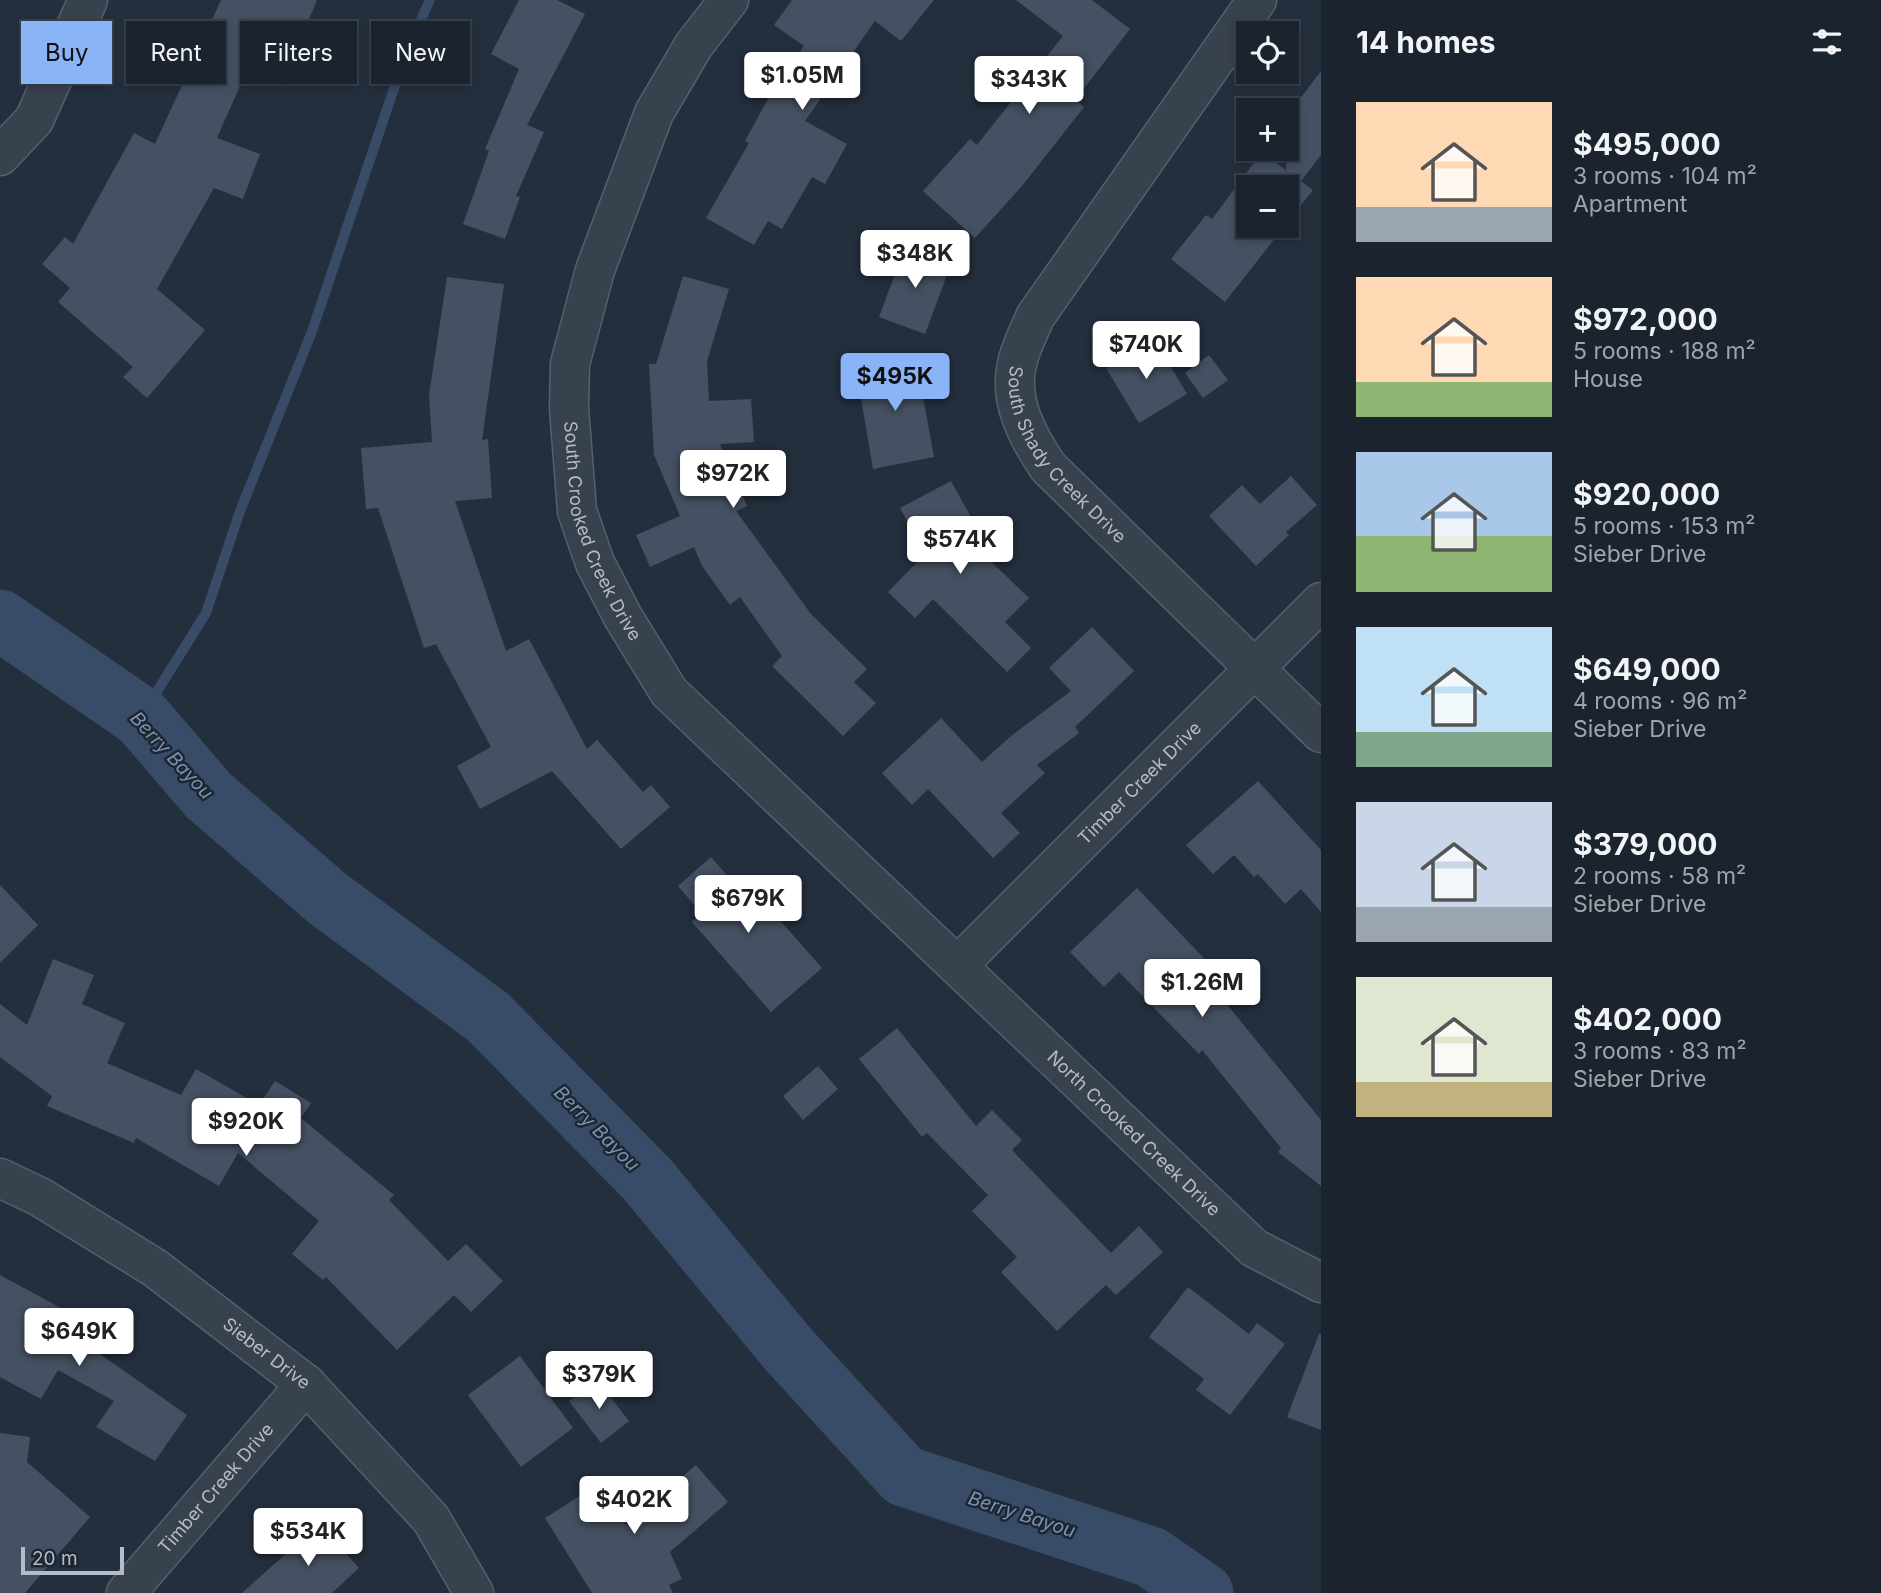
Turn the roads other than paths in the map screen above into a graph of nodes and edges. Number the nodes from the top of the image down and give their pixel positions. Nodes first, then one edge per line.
1 (88, 0) edge
2 (729, 0) edge
3 (1257, 0) edge
4 (0, 156) edge
5 (1321, 602) edge
6 (1255, 670) junction
7 (1321, 733) edge
8 (958, 965) junction
9 (0, 1178) edge
10 (1321, 1283) edge
11 (306, 1384) junction
12 (125, 1593) edge
13 (474, 1593) edge

1 - 4 street
2 - 8 street, South Crooked Creek Drive
3 - 6 street, South Shady Creek Drive
5 - 6 street, Timber Creek Drive
6 - 7 street, South Shady Creek Drive
6 - 8 street, Timber Creek Drive
8 - 10 street, North Crooked Creek Drive
9 - 11 street, Sieber Drive
11 - 12 street, Timber Creek Drive
11 - 13 street, Sieber Drive

